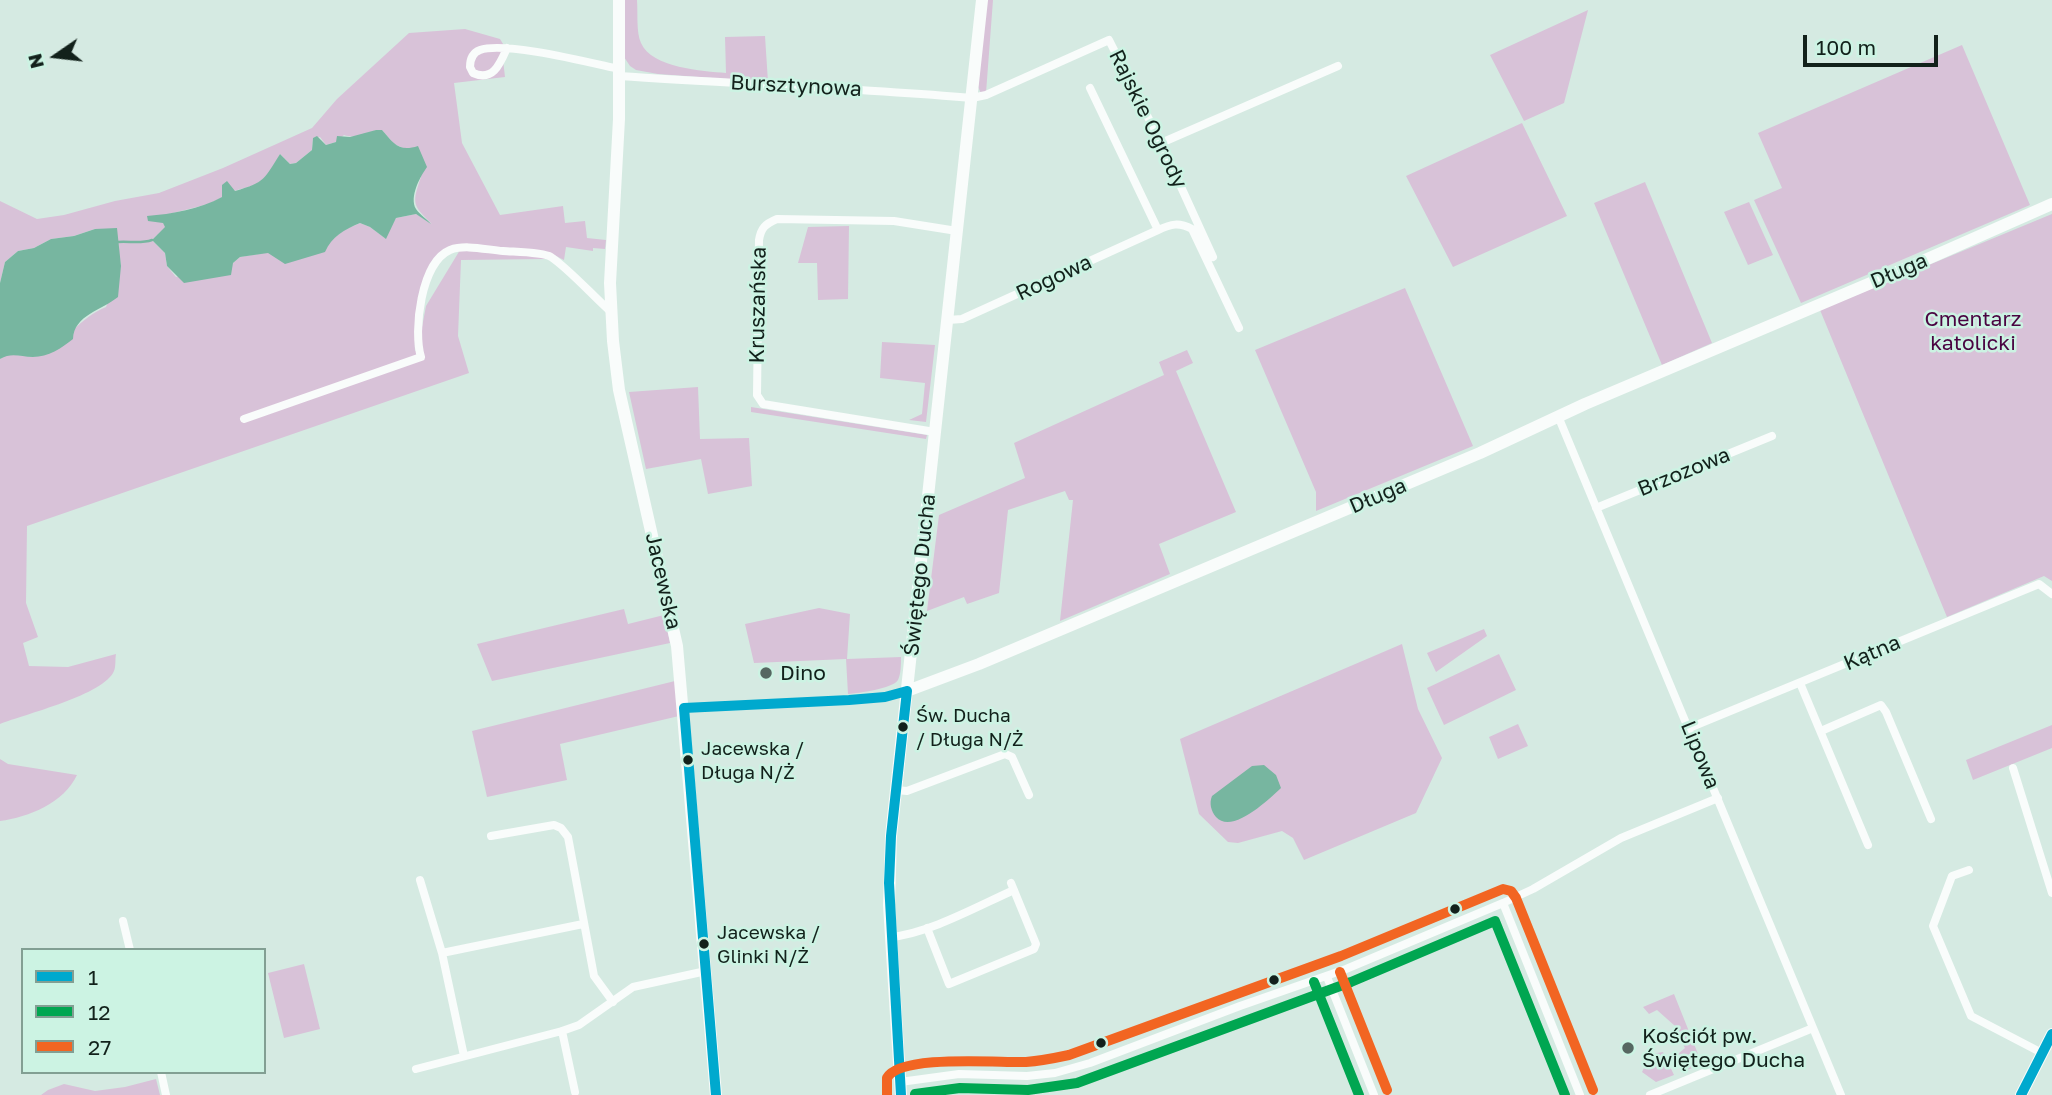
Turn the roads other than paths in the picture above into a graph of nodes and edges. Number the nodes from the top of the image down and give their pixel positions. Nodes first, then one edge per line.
1 (619, 0) edge
2 (982, 0) edge
3 (507, 48) junction
4 (1338, 66) dead end
5 (619, 72) junction
6 (1090, 88) dead end
7 (972, 98) junction
8 (1161, 143) junction
9 (2052, 204) edge
10 (1158, 230) junction
11 (957, 231) junction
12 (1213, 257) dead end
13 (610, 311) junction
14 (948, 320) junction
15 (1239, 328) dead end
16 (1558, 416) junction
17 (244, 419) dead end
18 (935, 432) junction
19 (1772, 436) dead end
20 (1596, 508) junction
21 (2052, 594) edge
22 (1800, 683) junction
23 (907, 691) junction
24 (684, 708) junction
25 (1689, 728) junction
26 (1821, 731) junction
27 (2013, 768) dead end
28 (896, 790) junction
29 (1029, 795) dead end
30 (1717, 798) junction
31 (1931, 819) dead end
32 (491, 836) dead end
33 (1868, 845) dead end
34 (1969, 870) dead end
35 (420, 880) dead end
36 (2052, 893) edge
37 (1503, 903) junction
38 (123, 921) dead end
39 (583, 924) junction
40 (927, 928) junction
41 (890, 937) junction
42 (130, 948) edge
43 (442, 953) junction
44 (706, 971) junction
45 (1327, 976) junction
46 (612, 1002) junction
47 (1813, 1028) junction
48 (562, 1031) junction
49 (2052, 1034) edge
50 (2042, 1053) junction
51 (464, 1056) junction
52 (416, 1069) dead end
53 (161, 1074) edge
54 (901, 1088) edge
55 (575, 1092) dead end
56 (166, 1095) edge
57 (716, 1095) edge
58 (1374, 1095) edge
59 (1580, 1095) edge
60 (1650, 1095) edge
61 (1841, 1095) edge
62 (2021, 1095) edge

1 - 5 street, Jacewska
2 - 7 street, Świętego Ducha
3 - 3 street, Bursztynowa
3 - 5 street, Bursztynowa
4 - 8 street
5 - 7 street, Bursztynowa
5 - 13 street, Jacewska
6 - 10 street
7 - 8 street, Rajskie Ogrody
7 - 11 street, Świętego Ducha
8 - 12 street, Rajskie Ogrody
9 - 16 street, Długa
10 - 14 street, Rogowa
10 - 15 street, Rogowa
11 - 14 street, Świętego Ducha
11 - 18 street, Kruszańska
13 - 17 street
13 - 24 street, Jacewska
14 - 18 street, Świętego Ducha
16 - 20 street, Lipowa
16 - 23 street, Długa
18 - 23 street, Świętego Ducha
19 - 20 street, Brzozowa
20 - 25 street, Lipowa
21 - 22 street, Kątna
22 - 25 street, Kątna
22 - 26 street
23 - 24 street, Długa
23 - 28 street, Świętego Ducha
24 - 44 street, Jacewska
25 - 30 street, Lipowa
26 - 31 street
26 - 33 street
27 - 36 street
28 - 29 street
28 - 41 street, Świętego Ducha
30 - 37 street
30 - 47 street, Lipowa
32 - 39 street
34 - 50 street
35 - 43 street
37 - 45 street
37 - 59 street
38 - 42 street
39 - 43 street
39 - 46 street
40 - 40 street
40 - 41 street
41 - 54 street, Świętego Ducha
43 - 51 street
44 - 46 street
44 - 57 street, Jacewska
45 - 54 street
45 - 58 street
46 - 48 street
47 - 60 street
47 - 61 street, Lipowa
48 - 51 street
48 - 55 street
49 - 50 street
50 - 62 street
51 - 52 street
53 - 56 street

